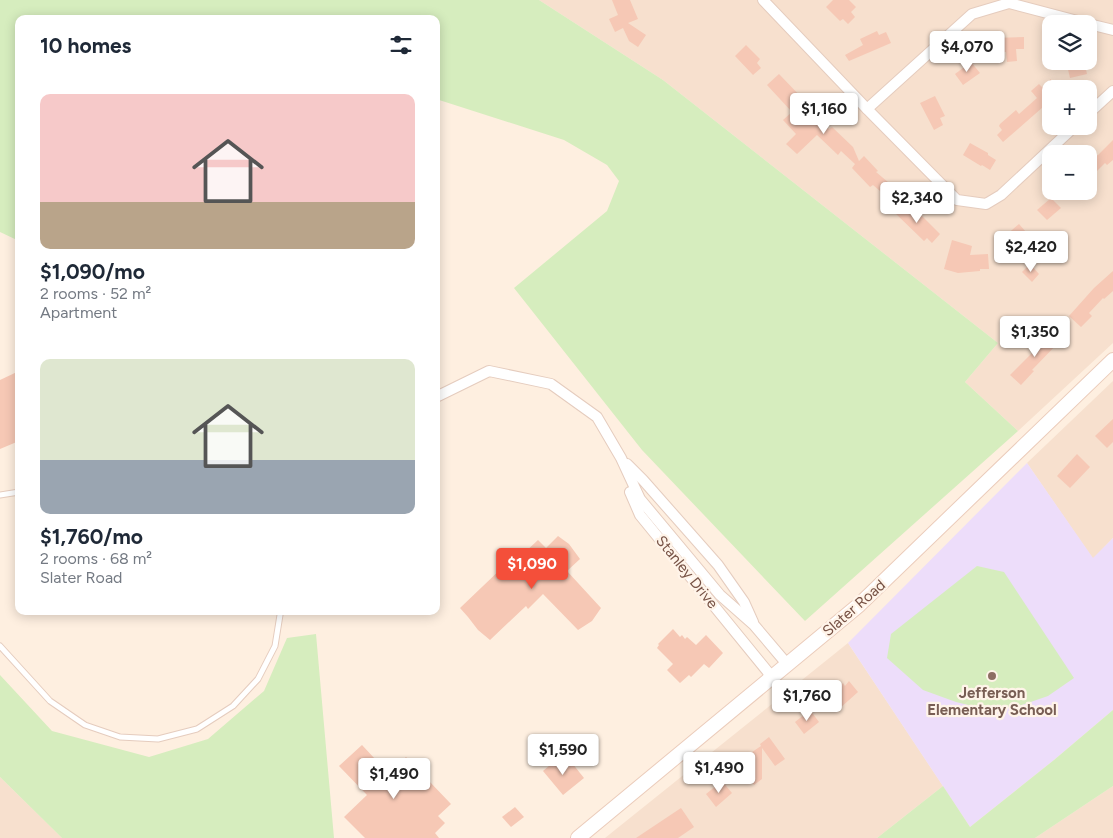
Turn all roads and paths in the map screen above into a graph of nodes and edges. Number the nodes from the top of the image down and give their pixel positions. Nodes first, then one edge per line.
1 (763, 0) edge
2 (1055, 15) edge
3 (1097, 26) edge
4 (1113, 30) edge
5 (1113, 91) edge
6 (1097, 106) edge
7 (867, 109) junction
8 (1065, 135) edge
9 (1113, 360) edge
10 (440, 396) edge
11 (621, 458) junction
12 (15, 493) edge
13 (0, 495) edge
14 (280, 615) edge
15 (754, 625) junction
16 (0, 646) edge
17 (787, 664) junction
18 (772, 677) junction
19 (578, 838) edge

1 - 7 street
2 - 7 street
3 - 4 street
5 - 6 street
7 - 8 street
9 - 17 main road, Slater Road
10 - 11 street, Stanley Drive
11 - 15 street, Stanley Drive
11 - 15 street, Stanley Drive
11 - 18 street, Stanley Drive
12 - 13 lane
14 - 16 lane
15 - 17 street, Stanley Drive
17 - 18 main road, Slater Road
18 - 19 main road, Slater Road

